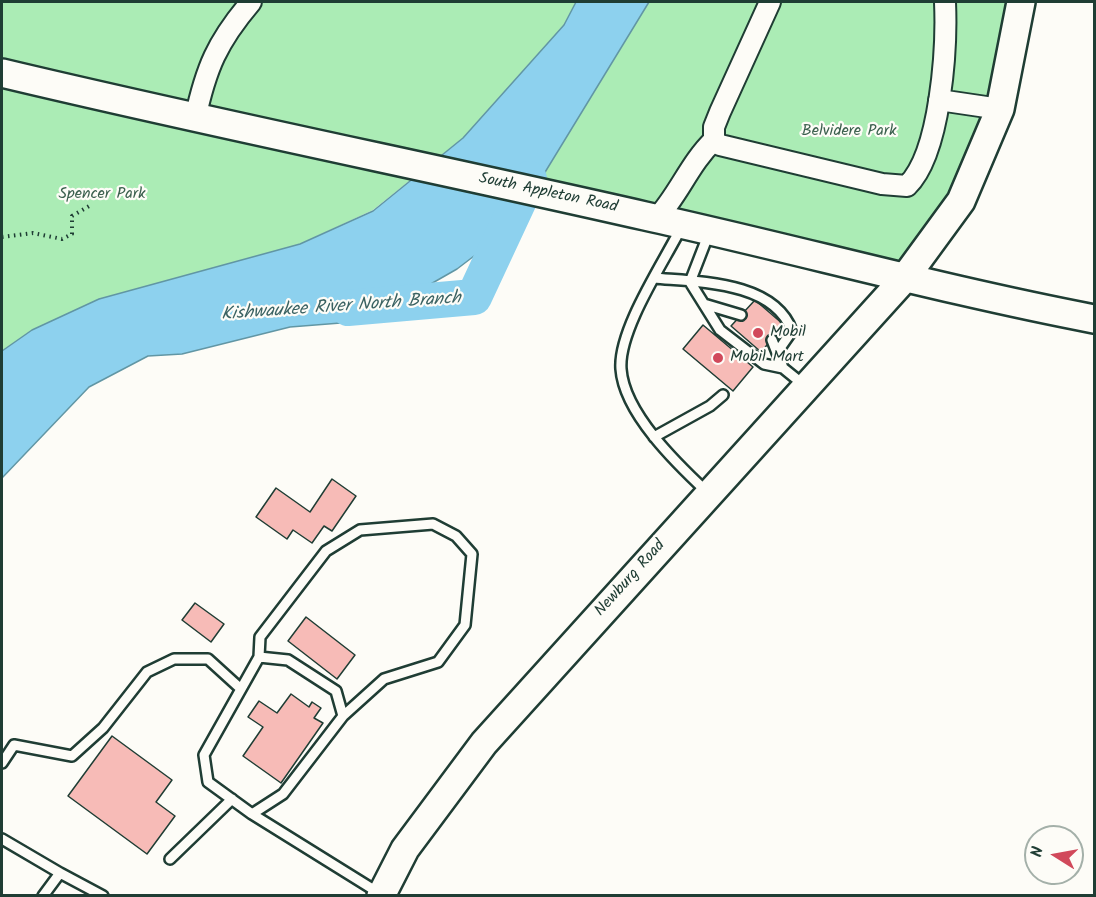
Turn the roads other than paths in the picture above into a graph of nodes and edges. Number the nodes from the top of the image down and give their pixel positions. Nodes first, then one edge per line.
1 (251, 2) edge
2 (770, 2) edge
3 (945, 2) edge
4 (1021, 2) edge
5 (2, 73) edge
6 (939, 100) junction
7 (999, 109) junction
8 (195, 119) junction
9 (714, 140) junction
10 (670, 221) junction
11 (710, 232) junction
12 (654, 278) junction
13 (904, 279) junction
14 (690, 282) junction
15 (704, 304) junction
16 (741, 315) dead end
17 (1095, 319) edge
18 (772, 339) dead end
19 (778, 351) junction
20 (783, 368) junction
21 (806, 387) junction
22 (723, 395) dead end
23 (654, 437) junction
24 (709, 494) junction
25 (259, 657) junction
26 (241, 688) junction
27 (343, 716) junction
28 (2, 763) edge
29 (232, 799) junction
30 (252, 814) junction
31 (2, 839) edge
32 (170, 860) dead end
33 (60, 873) junction
34 (381, 895) edge
35 (43, 896) edge
36 (103, 896) edge

1 - 8 street
2 - 9 street
3 - 6 street
4 - 7 main road, Newburg Road
5 - 8 main road, South Appleton Road
6 - 7 street
6 - 9 street
7 - 13 main road, Newburg Road
8 - 10 main road, South Appleton Road
9 - 10 street
10 - 11 main road, South Appleton Road
10 - 12 lane
11 - 13 main road, South Appleton Road
11 - 14 lane
12 - 14 lane
12 - 23 lane
13 - 17 main road, South Appleton Road
13 - 21 main road, Newburg Road
14 - 15 lane
14 - 19 lane
15 - 16 lane
15 - 20 lane
18 - 19 lane
19 - 20 lane
20 - 21 lane
21 - 24 main road, Newburg Road
22 - 23 lane
23 - 24 lane
24 - 34 main road, Newburg Road
25 - 26 lane
25 - 27 lane
25 - 27 lane
26 - 28 lane
26 - 29 lane
27 - 30 lane
29 - 30 lane
29 - 32 lane
30 - 34 lane
31 - 33 lane
33 - 35 lane
33 - 36 lane

